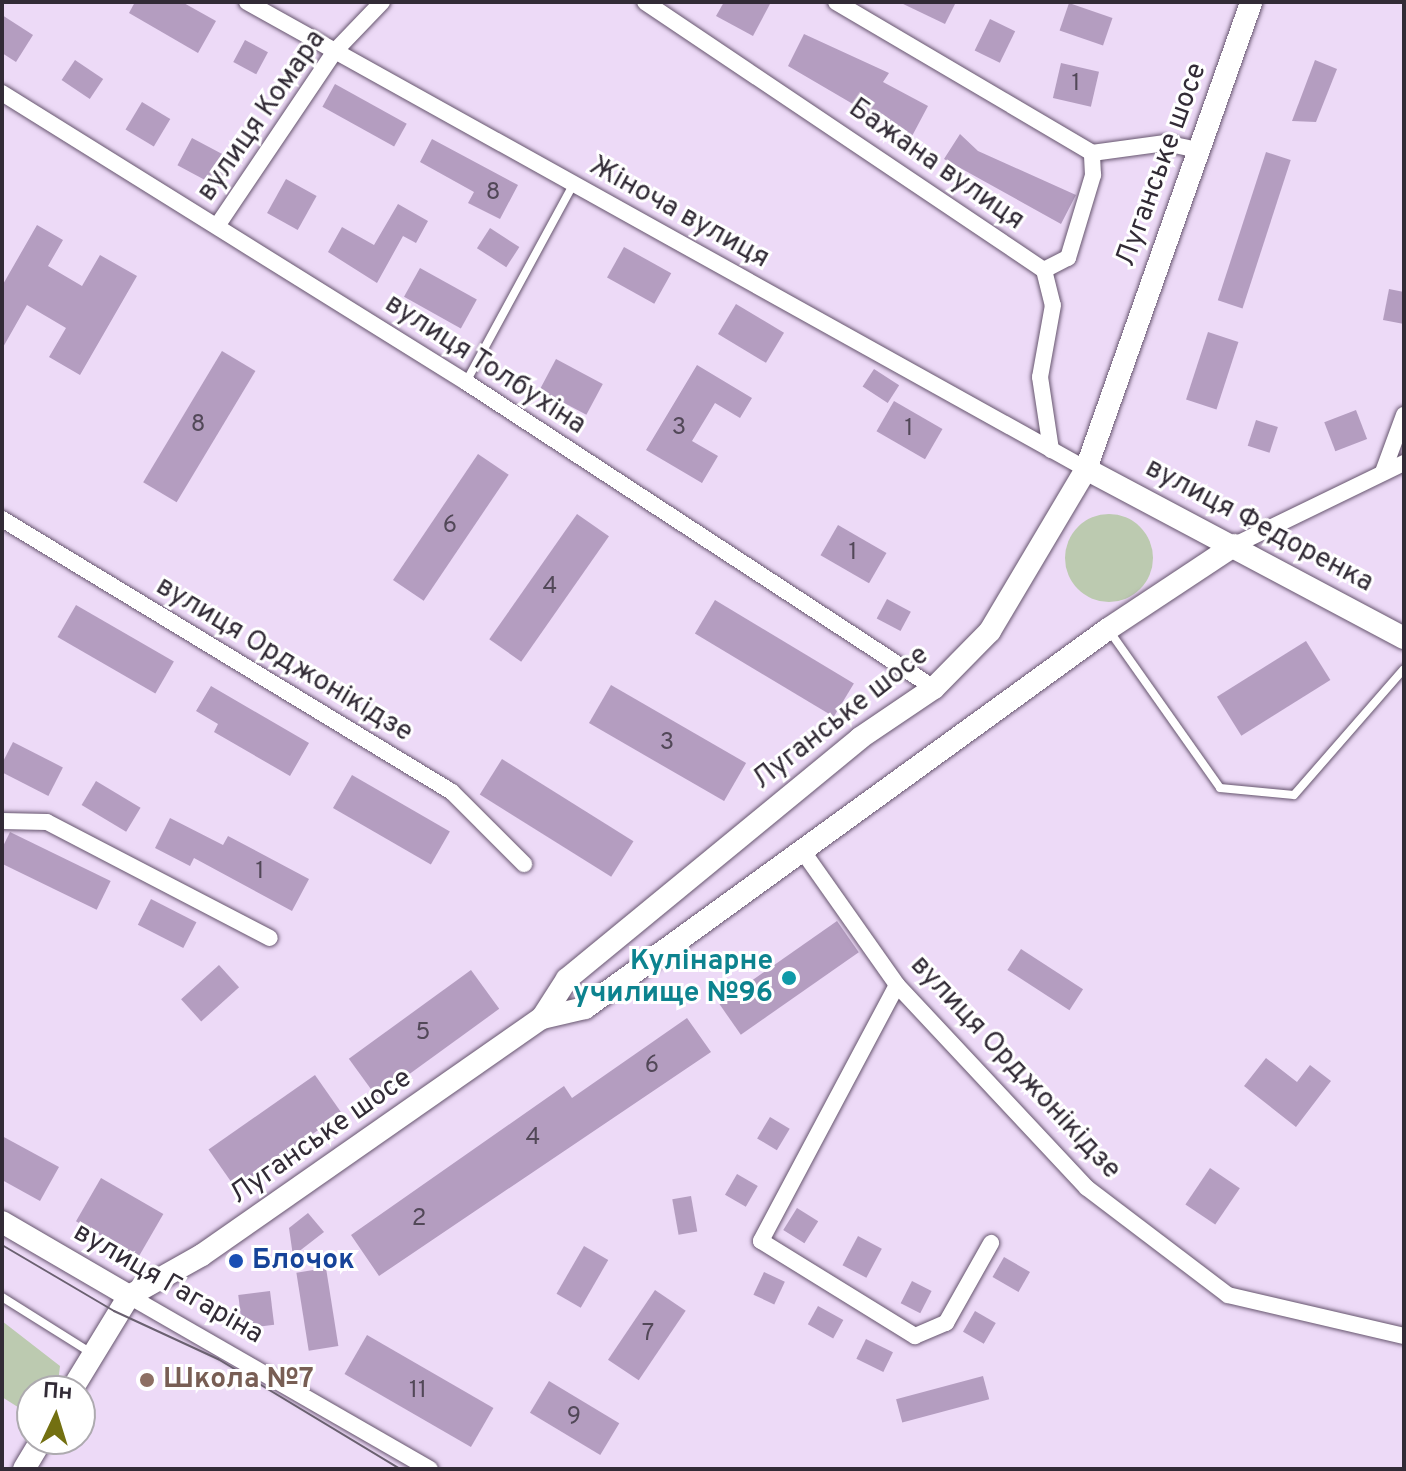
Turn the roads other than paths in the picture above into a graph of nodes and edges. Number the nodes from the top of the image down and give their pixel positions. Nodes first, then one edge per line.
1 (247, 2) edge
2 (382, 2) edge
3 (645, 2) edge
4 (836, 2) edge
5 (1251, 2) edge
6 (335, 51) junction
7 (2, 93) edge
8 (1199, 150) junction
9 (1092, 153) junction
10 (573, 185) junction
11 (217, 226) junction
12 (1044, 270) junction
13 (466, 382) junction
14 (1404, 415) edge
15 (1051, 450) junction
16 (1404, 463) edge
17 (1086, 469) junction
18 (1383, 472) junction
19 (2, 519) edge
20 (1235, 545) junction
21 (1108, 629) junction
22 (1404, 638) edge
23 (1404, 669) edge
24 (934, 688) junction
25 (2, 821) edge
26 (804, 853) junction
27 (524, 864) dead end
28 (270, 938) dead end
29 (897, 985) junction
30 (542, 1018) junction
31 (2, 1222) edge
32 (991, 1243) dead end
33 (129, 1296) junction
34 (2, 1297) edge
35 (1404, 1336) edge
36 (93, 1354) junction
37 (81, 1375) edge
38 (430, 1469) edge

1 - 6 street, Жіноча вулиця
2 - 6 street, вулиця Комара
3 - 12 street, Бажана вулиця
4 - 9 street
5 - 8 main road, Луганське шосе
6 - 10 street, Жіноча вулиця
6 - 11 street, вулиця Комара
7 - 11 street, вулиця Толбухіна
8 - 9 street
8 - 17 main road, Луганське шосе
9 - 12 street
10 - 13 lane
10 - 15 street, Жіноча вулиця
11 - 13 street, вулиця Толбухіна
12 - 15 street
13 - 24 street, вулиця Толбухіна
14 - 18 street
15 - 17 street, Жіноча вулиця
16 - 18 street
17 - 20 main road, вулиця Федоренка
17 - 24 main road, Луганське шосе
18 - 20 street
19 - 27 street, вулиця Орджонікідзе
20 - 21 main road, Луганське шосе
20 - 22 main road, вулиця Федоренка
21 - 23 lane
21 - 26 main road, Луганське шосе
24 - 30 main road, Луганське шосе
25 - 28 street
26 - 29 street, вулиця Орджонікідзе
26 - 30 main road, Луганське шосе
29 - 32 street
29 - 35 street, вулиця Орджонікідзе
30 - 33 main road, Луганське шосе
31 - 33 main road, вулиця Гагаріна
33 - 36 main road
33 - 38 street, вулиця Гагаріна
34 - 36 lane
36 - 37 main road

